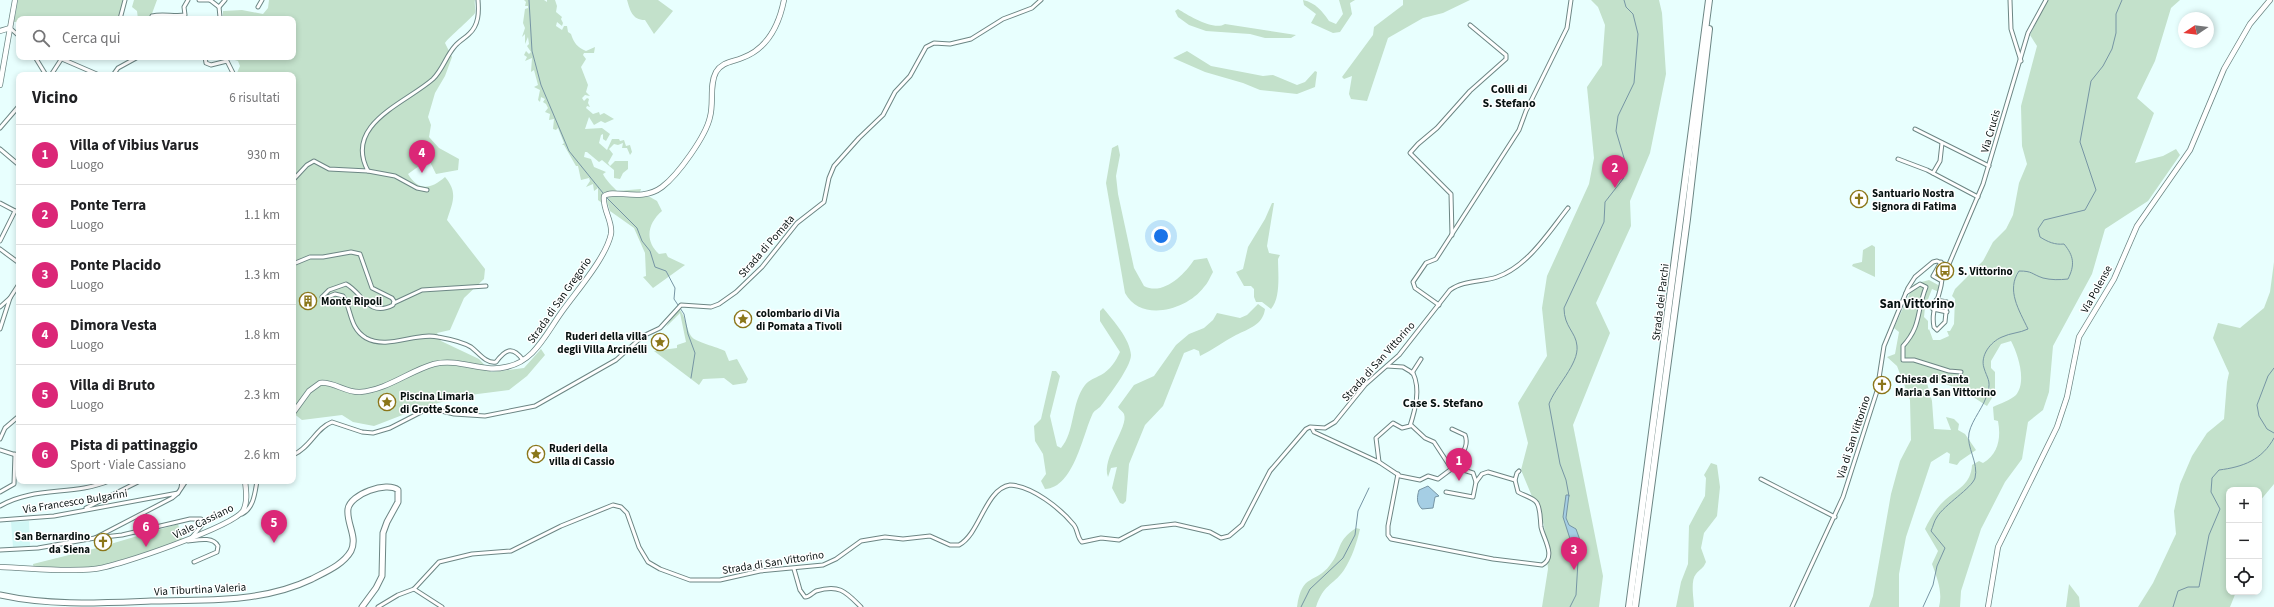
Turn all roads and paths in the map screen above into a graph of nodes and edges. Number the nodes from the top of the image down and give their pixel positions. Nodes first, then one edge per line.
1 (15, 0) edge
2 (125, 0) edge
3 (188, 0) edge
4 (199, 0) edge
5 (210, 0) edge
6 (225, 0) edge
7 (262, 0) edge
8 (478, 0) edge
9 (784, 0) edge
10 (1041, 0) edge
11 (1571, 0) edge
12 (1709, 0) edge
13 (1713, 0) edge
14 (2010, 0) edge
15 (2046, 0) edge
16 (2270, 0) edge
17 (219, 7) junction
18 (258, 7) dead end
19 (121, 16) edge
20 (152, 16) edge
21 (178, 16) edge
22 (178, 16) edge
23 (220, 16) edge
24 (1470, 25) dead end
25 (10, 28) junction
26 (0, 31) edge
27 (16, 33) edge
28 (37, 60) edge
29 (61, 60) edge
30 (66, 60) edge
31 (133, 60) edge
32 (206, 60) edge
33 (2021, 61) junction
34 (44, 72) edge
35 (53, 72) edge
36 (92, 72) edge
37 (115, 72) edge
38 (232, 72) edge
39 (0, 85) edge
40 (16, 109) edge
41 (0, 128) edge
42 (1916, 129) dead end
43 (1942, 143) junction
44 (0, 150) edge
45 (1898, 159) dead end
46 (16, 163) edge
47 (1989, 166) junction
48 (368, 171) junction
49 (1932, 174) junction
50 (296, 177) edge
51 (427, 190) dead end
52 (1978, 198) junction
53 (0, 203) edge
54 (1568, 208) dead end
55 (16, 211) edge
56 (16, 214) edge
57 (1452, 235) junction
58 (0, 241) edge
59 (0, 249) edge
60 (16, 261) edge
61 (1941, 262) junction
62 (296, 263) edge
63 (1946, 265) junction
64 (1940, 280) junction
65 (486, 286) dead end
66 (16, 288) edge
67 (1905, 293) junction
68 (11, 296) junction
69 (1936, 300) junction
70 (394, 303) junction
71 (1439, 305) junction
72 (0, 307) edge
73 (1933, 309) junction
74 (1947, 312) junction
75 (0, 328) edge
76 (1421, 359) dead end
77 (523, 360) junction
78 (1388, 366) junction
79 (1961, 372) dead end
80 (1412, 373) junction
81 (296, 410) edge
82 (16, 419) edge
83 (1411, 425) junction
84 (1312, 428) junction
85 (1452, 429) dead end
86 (0, 439) edge
87 (0, 450) edge
88 (296, 453) edge
89 (14, 454) joint
90 (1379, 462) junction
91 (1452, 468) junction
92 (1519, 471) dead end
93 (1398, 474) junction
94 (1761, 479) dead end
95 (1515, 480) junction
96 (1476, 482) junction
97 (100, 484) edge
98 (134, 484) edge
99 (182, 484) edge
100 (184, 484) edge
101 (245, 484) edge
102 (256, 484) edge
103 (181, 490) junction
104 (0, 492) edge
105 (1446, 492) dead end
106 (178, 493) junction
107 (0, 506) edge
108 (83, 509) junction
109 (237, 516) junction
110 (1835, 517) junction
111 (0, 520) edge
112 (95, 538) junction
113 (191, 538) junction
114 (185, 541) junction
115 (0, 550) edge
116 (194, 562) dead end
117 (0, 567) edge
118 (794, 569) junction
119 (414, 589) junction
120 (0, 595) edge
121 (362, 607) edge
122 (378, 607) edge
123 (442, 607) edge
124 (861, 607) edge
125 (1629, 607) edge
126 (1635, 607) edge
127 (1792, 607) edge
128 (1988, 607) edge

1 - 25 street
2 - 19 street
3 - 22 street
4 - 5 street
5 - 17 street
6 - 17 street
7 - 18 street
8 - 48 street
9 - 77 street, Strada di San Gregorio
10 - 88 street, Strada di Pomata
11 - 57 street
12 - 125 highway, Strada dei Parchi
13 - 126 highway, Strada dei Parchi
14 - 33 street
15 - 33 street, Via Crucis
16 - 128 street, Via Polense
17 - 23 street
20 - 21 street
24 - 57 street
25 - 26 street
25 - 27 street
25 - 39 street
28 - 34 street
29 - 35 street
30 - 36 street
31 - 37 street
32 - 38 street
33 - 47 street, Via Crucis
40 - 41 street
42 - 43 street
43 - 47 street
43 - 49 street
44 - 46 street
45 - 49 street
47 - 52 street, Via Crucis
48 - 50 street
48 - 51 street
49 - 52 street
52 - 63 street, Via Crucis
53 - 55 street
54 - 71 street, Strada di San Vittorino
56 - 58 street
57 - 71 street
59 - 60 street
61 - 63 street
61 - 64 street
61 - 67 street, Via di San Vittorino
62 - 70 street
63 - 64 street
64 - 69 street
65 - 70 street
66 - 68 street
67 - 79 street
67 - 110 street, Via di San Vittorino
68 - 72 street
68 - 75 street
69 - 73 street
69 - 74 street
70 - 77 street
71 - 78 street, Strada di San Vittorino
73 - 74 street
73 - 74 street
76 - 80 street
77 - 81 street, Strada di San Gregorio
78 - 80 street
78 - 84 street, Strada di San Vittorino
80 - 83 street
82 - 86 street
83 - 90 street
83 - 91 street
84 - 90 street
84 - 118 street, Strada di San Vittorino
85 - 91 street
87 - 89 street
89 - 104 street
90 - 93 street
91 - 93 street
91 - 96 street
92 - 95 street
93 - 95 street
94 - 110 street
95 - 96 street
96 - 105 street
97 - 107 street
98 - 108 street
99 - 103 street
100 - 103 street
101 - 109 street, Viale Cassiano
102 - 109 street
103 - 106 street
106 - 108 street, Via Francesco Bulgarini
106 - 112 street
108 - 111 street, Via Francesco Bulgarini
109 - 113 street, Viale Cassiano
110 - 127 street, Via di San Vittorino
112 - 113 street
112 - 115 street
113 - 114 street, Viale Cassiano
114 - 116 street
114 - 117 street, Viale Cassiano
118 - 119 street, Strada di San Vittorino
118 - 124 street
119 - 122 street, Strada di San Vittorino
119 - 123 street
120 - 121 main road, Via Tiburtina Valeria

